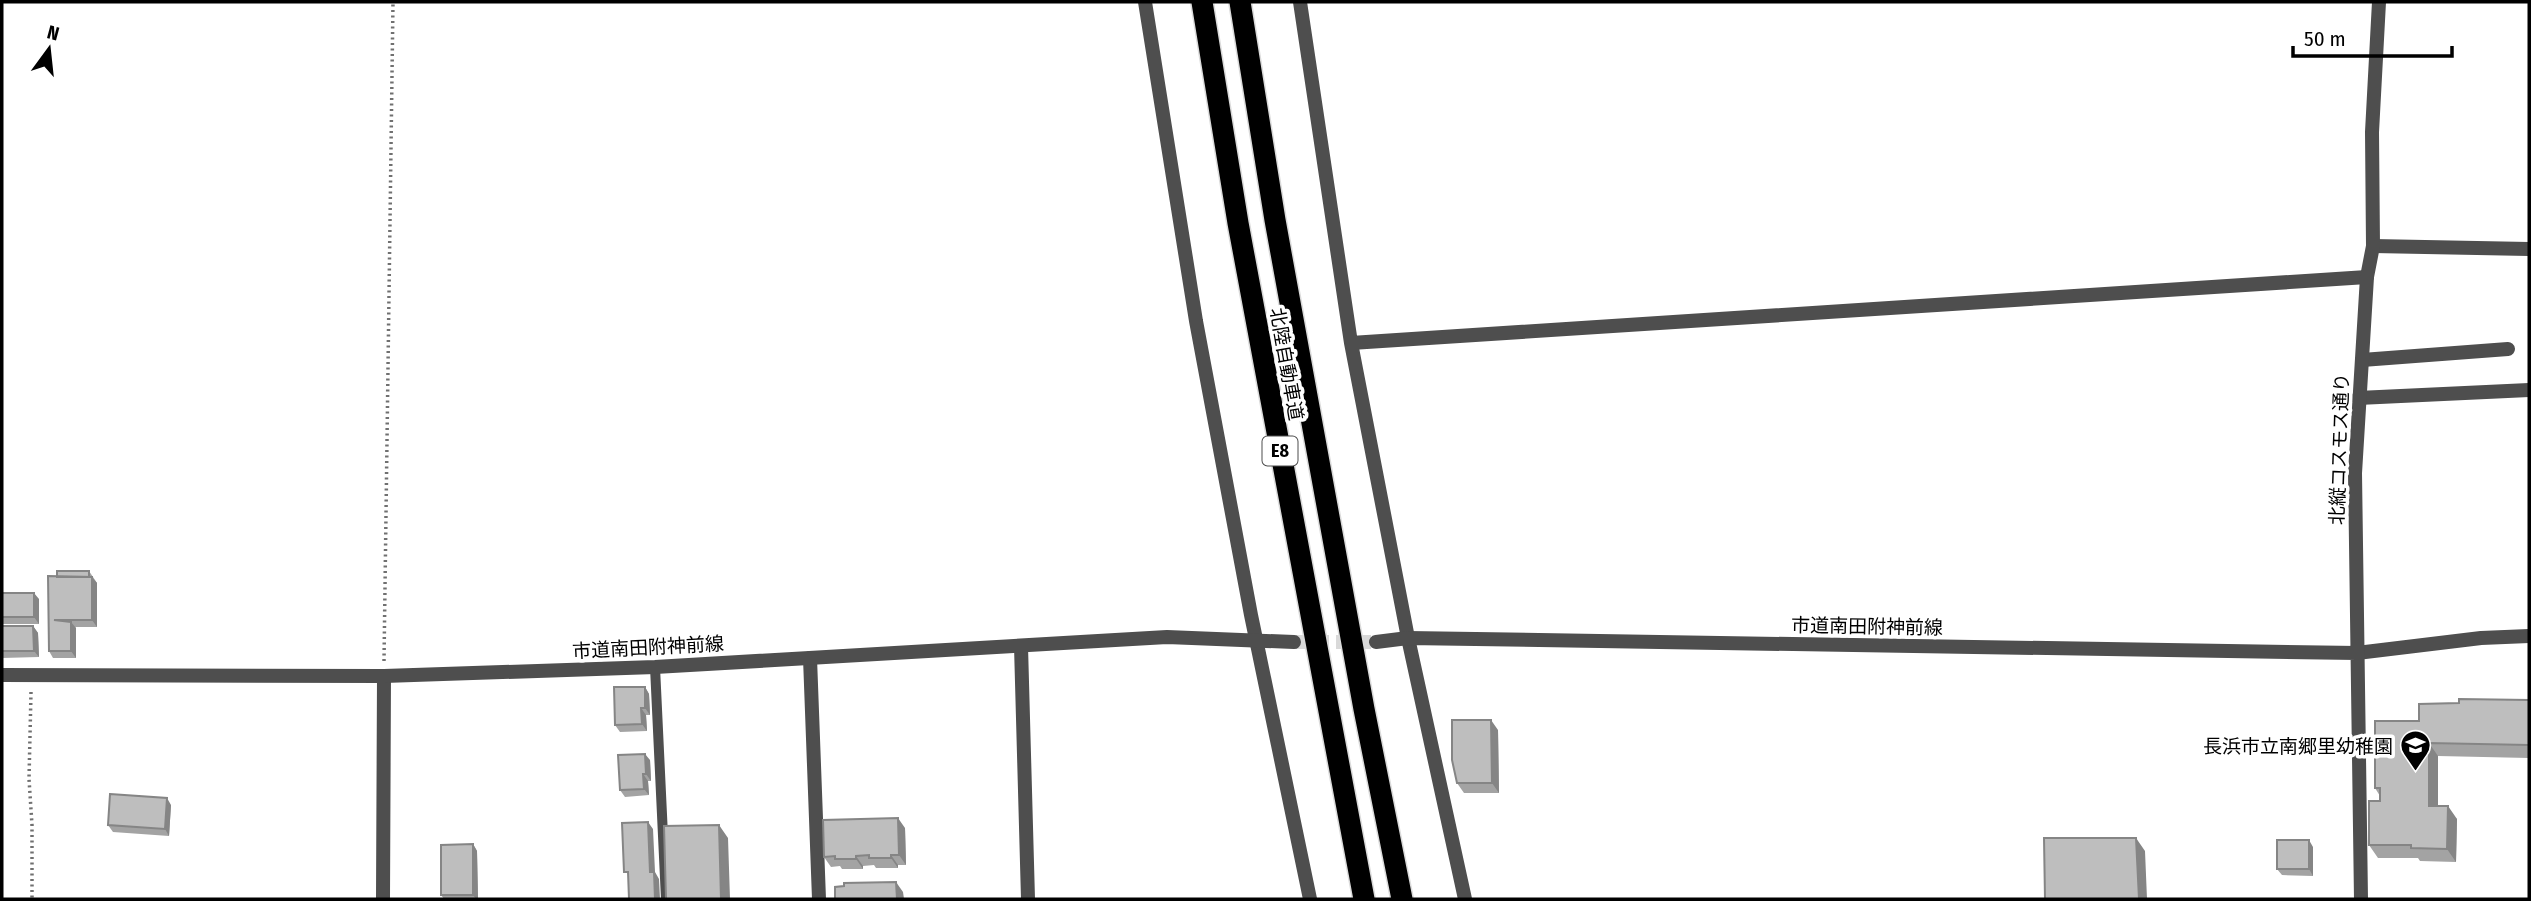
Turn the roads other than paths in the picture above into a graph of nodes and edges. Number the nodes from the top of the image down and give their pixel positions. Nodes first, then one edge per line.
1 (1145, 2) edge
2 (1202, 2) edge
3 (1240, 2) edge
4 (1300, 2) edge
5 (2379, 2) edge
6 (2373, 246) junction
7 (2529, 249) edge
8 (2367, 277) junction
9 (1351, 342) junction
10 (2508, 349) dead end
11 (2362, 360) junction
12 (2529, 390) edge
13 (2358, 398) junction
14 (2529, 636) edge
15 (1408, 638) junction
16 (1256, 640) junction
17 (1294, 642) tunnel mouth
18 (1376, 642) tunnel mouth
19 (1021, 646) junction
20 (2357, 653) junction
21 (810, 658) junction
22 (655, 667) junction
23 (2, 675) edge
24 (384, 676) junction
25 (383, 899) edge
26 (666, 899) edge
27 (819, 899) edge
28 (1028, 899) edge
29 (1310, 899) edge
30 (1364, 899) edge
31 (1402, 899) edge
32 (1465, 899) edge
33 (2361, 899) edge

1 - 16 street
2 - 30 highway, 北陸自動車道 / E8
3 - 31 highway, 北陸自動車道 / E8
4 - 9 street
5 - 6 street, 北縦コスモス通り
6 - 7 street
6 - 8 street, 北縦コスモス通り
8 - 9 street
8 - 11 street, 北縦コスモス通り
9 - 15 street
10 - 11 street
11 - 13 street, 北縦コスモス通り
12 - 13 street
13 - 20 street, 北縦コスモス通り
14 - 20 street, 市道南田附神前線
15 - 18 street, 市道南田附神前線
15 - 20 street, 市道南田附神前線
15 - 32 street
16 - 17 street, 市道南田附神前線
16 - 19 street, 市道南田附神前線
16 - 29 street
19 - 21 street, 市道南田附神前線
19 - 28 street
20 - 33 street, 北縦コスモス通り
21 - 22 street, 市道南田附神前線
21 - 27 street
22 - 24 street, 市道南田附神前線
22 - 26 lane
23 - 24 street, 市道南田附神前線
24 - 25 street

